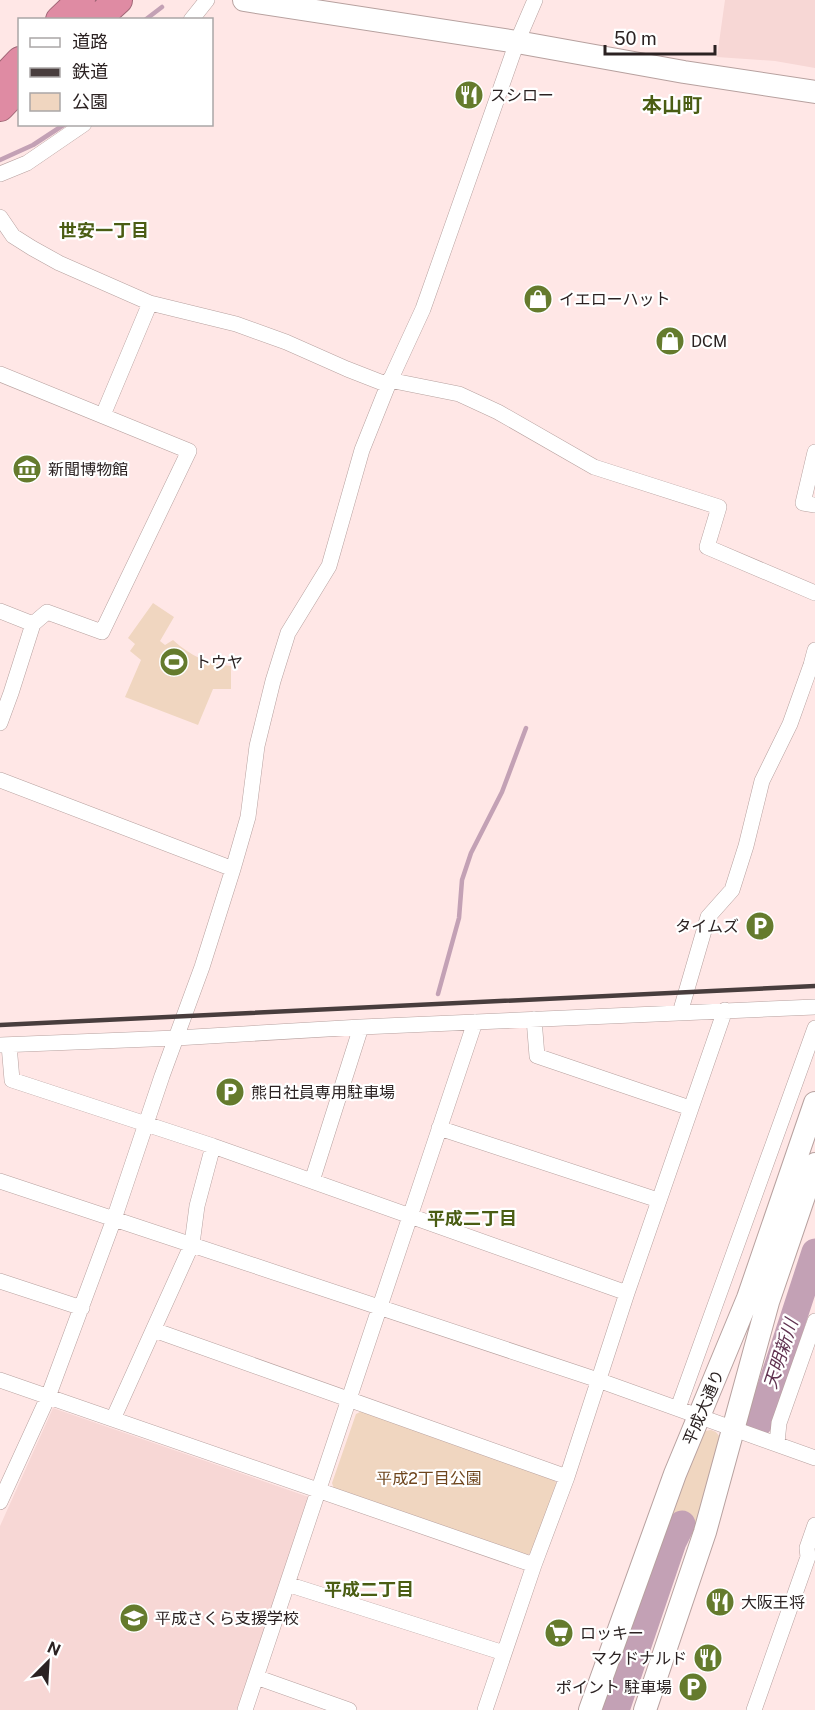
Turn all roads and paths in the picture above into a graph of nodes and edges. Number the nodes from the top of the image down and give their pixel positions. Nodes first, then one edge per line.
1 (81, 0) edge
2 (118, 0) edge
3 (207, 0) edge
4 (244, 0) edge
5 (536, 0) edge
6 (62, 18) edge
7 (98, 18) edge
8 (193, 18) edge
9 (517, 42) junction
10 (18, 63) edge
11 (0, 82) edge
12 (18, 88) edge
13 (815, 92) edge
14 (0, 107) edge
15 (81, 126) edge
16 (0, 174) edge
17 (0, 217) edge
18 (150, 303) junction
19 (0, 374) edge
20 (388, 383) junction
21 (102, 415) junction
22 (815, 452) edge
23 (815, 505) edge
24 (815, 592) edge
25 (0, 611) edge
26 (33, 624) junction
27 (815, 650) edge
28 (0, 723) edge
29 (0, 780) edge
30 (233, 869) junction
31 (814, 1008) edge
32 (724, 1010) junction
33 (680, 1013) junction
34 (534, 1019) junction
35 (475, 1022) junction
36 (361, 1027) junction
37 (815, 1028) edge
38 (176, 1038) junction
39 (4, 1045) edge
40 (815, 1103) edge
41 (690, 1108) junction
42 (146, 1123) junction
43 (439, 1128) junction
44 (213, 1146) junction
45 (815, 1164) edge
46 (0, 1181) edge
47 (312, 1181) junction
48 (658, 1200) junction
49 (410, 1217) junction
50 (114, 1219) junction
51 (192, 1244) junction
52 (0, 1281) edge
53 (627, 1293) junction
54 (82, 1308) junction
55 (379, 1308) junction
56 (815, 1321) edge
57 (154, 1330) junction
58 (809, 1356) edge
59 (0, 1380) edge
60 (598, 1380) junction
61 (48, 1397) junction
62 (348, 1400) junction
63 (678, 1408) junction
64 (700, 1415) junction
65 (113, 1419) junction
66 (733, 1427) junction
67 (777, 1443) junction
68 (815, 1458) edge
69 (567, 1477) junction
70 (5, 1478) edge
71 (318, 1491) junction
72 (0, 1502) edge
73 (815, 1526) edge
74 (811, 1558) edge
75 (534, 1565) junction
76 (287, 1584) junction
77 (504, 1653) junction
78 (256, 1677) junction
79 (245, 1710) edge
80 (349, 1710) edge
81 (484, 1710) edge
82 (590, 1710) edge
83 (645, 1710) edge
84 (754, 1710) edge

1 - 6 highway
2 - 7 highway
3 - 8 street
4 - 9 street
5 - 9 street
9 - 13 street
9 - 20 street
10 - 11 highway
12 - 14 highway
15 - 16 street
17 - 18 street
18 - 20 street
18 - 21 street
19 - 21 street
20 - 24 street
20 - 30 street
21 - 26 street
22 - 23 street
25 - 26 street
26 - 28 street
27 - 33 street
29 - 30 street
30 - 38 street
31 - 32 street
32 - 33 street
32 - 41 street
33 - 34 street
34 - 35 street
34 - 41 street
35 - 36 street
35 - 43 street
36 - 38 street
36 - 47 street
37 - 63 street
38 - 39 street
38 - 42 street
39 - 42 street
40 - 64 street, 平成大通り
41 - 48 street
42 - 44 street
42 - 50 street
43 - 48 street
43 - 49 street
44 - 47 street
44 - 51 street
45 - 66 street, 平成大通り
46 - 50 street
47 - 49 street
48 - 53 street
49 - 53 street
49 - 55 street
50 - 51 street
50 - 54 street
51 - 55 street
51 - 57 street
52 - 54 street
53 - 60 street
54 - 61 street
55 - 60 street
55 - 62 street
56 - 58 street
57 - 62 street
57 - 65 street
58 - 67 street
59 - 61 street
60 - 63 street
60 - 69 street
61 - 65 street
61 - 70 street
62 - 69 street
62 - 71 street
63 - 64 street
64 - 66 street
64 - 82 street, 平成大通り
65 - 71 street
66 - 67 street
66 - 83 street, 平成大通り
67 - 68 street
69 - 75 street
70 - 72 street
71 - 75 street
71 - 76 street
73 - 74 street
74 - 84 street
75 - 77 street
76 - 77 street
76 - 78 street
77 - 81 street
78 - 79 street
78 - 80 street

